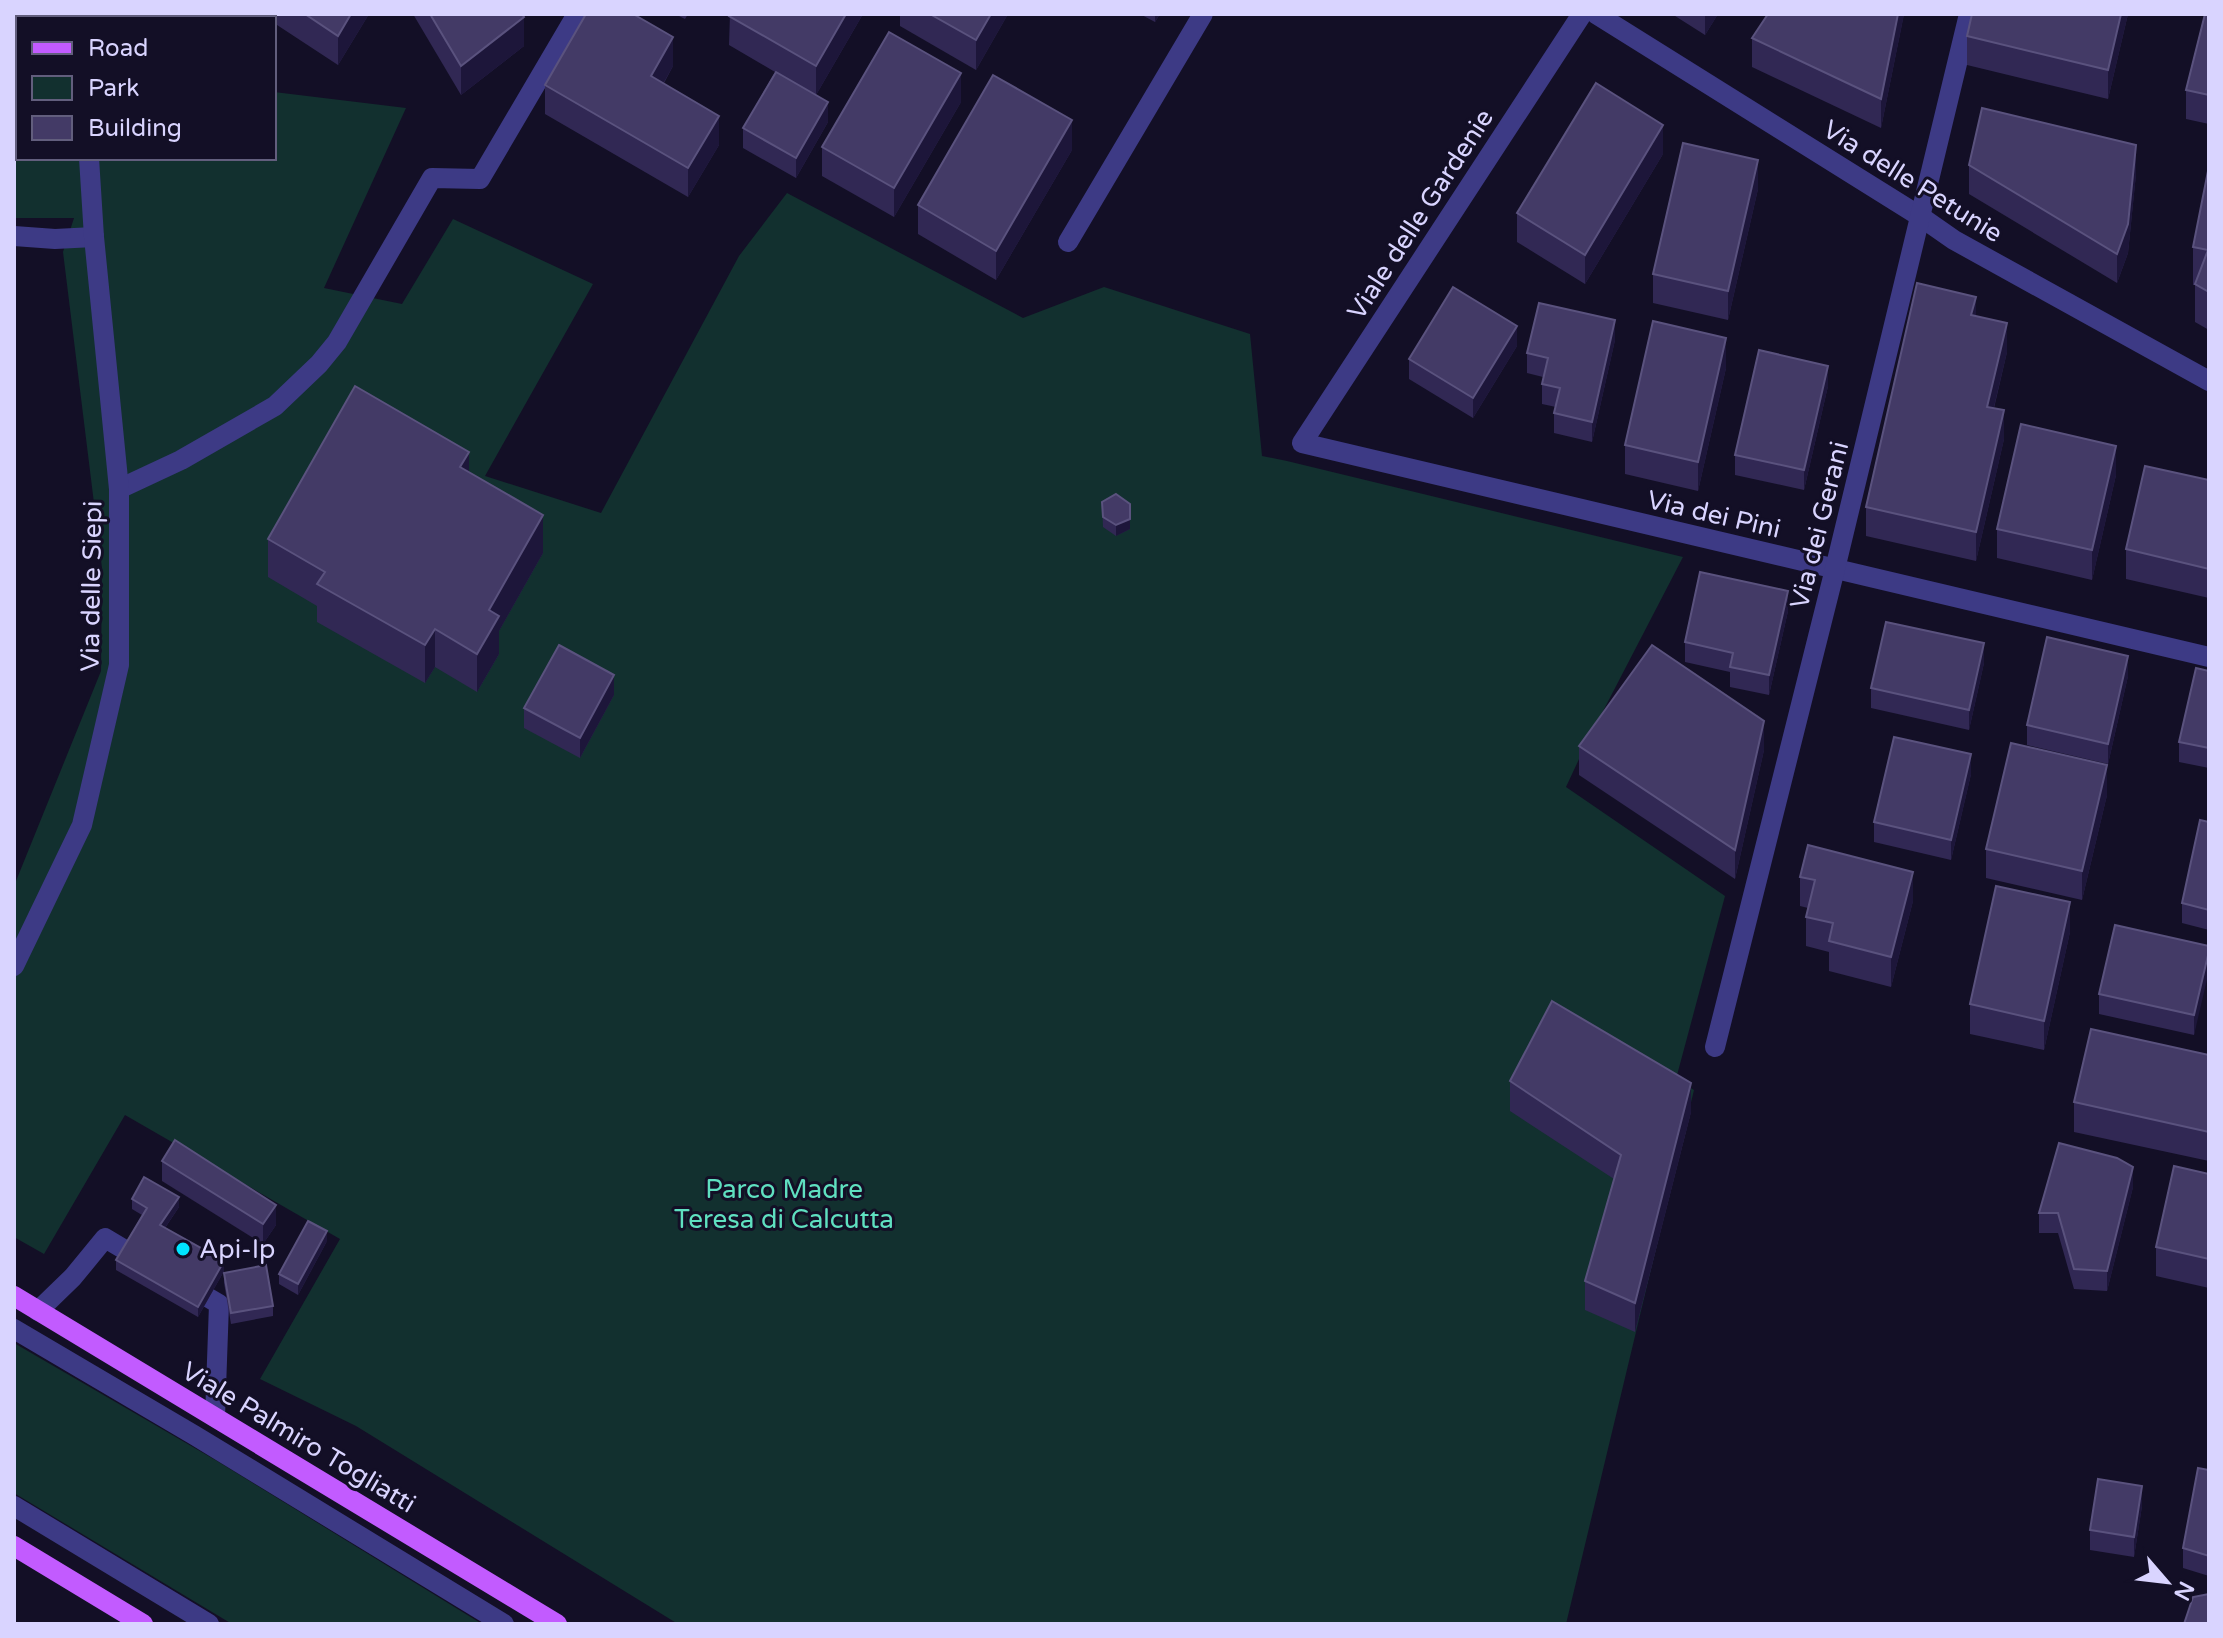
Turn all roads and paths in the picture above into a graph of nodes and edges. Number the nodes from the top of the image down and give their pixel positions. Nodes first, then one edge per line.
1 (577, 14) edge
2 (1203, 14) edge
3 (1582, 14) edge
4 (1596, 14) edge
5 (1969, 14) edge
6 (89, 160) edge
7 (1921, 217) junction
8 (14, 236) edge
9 (94, 237) junction
10 (1068, 242) dead end
11 (2209, 381) edge
12 (1302, 443) joint
13 (119, 489) junction
14 (1835, 569) junction
15 (2209, 657) edge
16 (14, 966) edge
17 (1715, 1047) dead end
18 (223, 1287) edge
19 (198, 1292) junction
20 (14, 1296) edge
21 (38, 1311) junction
22 (243, 1315) edge
23 (14, 1329) edge
24 (217, 1332) junction
25 (215, 1417) junction
26 (14, 1506) edge
27 (14, 1546) edge
28 (143, 1624) edge
29 (209, 1624) edge
30 (504, 1624) edge
31 (557, 1624) edge

1 - 13 street
2 - 10 street
3 - 12 street, Viale delle Gardenie
4 - 7 street, Via delle Petunie
5 - 7 street, Via dei Gerani
6 - 9 street, Via delle Siepi
7 - 11 street, Via delle Petunie
7 - 14 street, Via dei Gerani
8 - 9 street
9 - 13 street, Via delle Siepi
12 - 14 street, Via dei Pini
13 - 16 street, Via delle Siepi
14 - 15 street, Via dei Pini
14 - 17 street, Via dei Gerani
18 - 19 street
19 - 21 street
19 - 24 street
20 - 21 main road, Viale Palmiro Togliatti
21 - 25 main road, Viale Palmiro Togliatti
22 - 24 street
23 - 30 street, Viale Palmiro Togliatti
24 - 25 street
25 - 31 main road, Viale Palmiro Togliatti
26 - 29 street
27 - 28 main road

